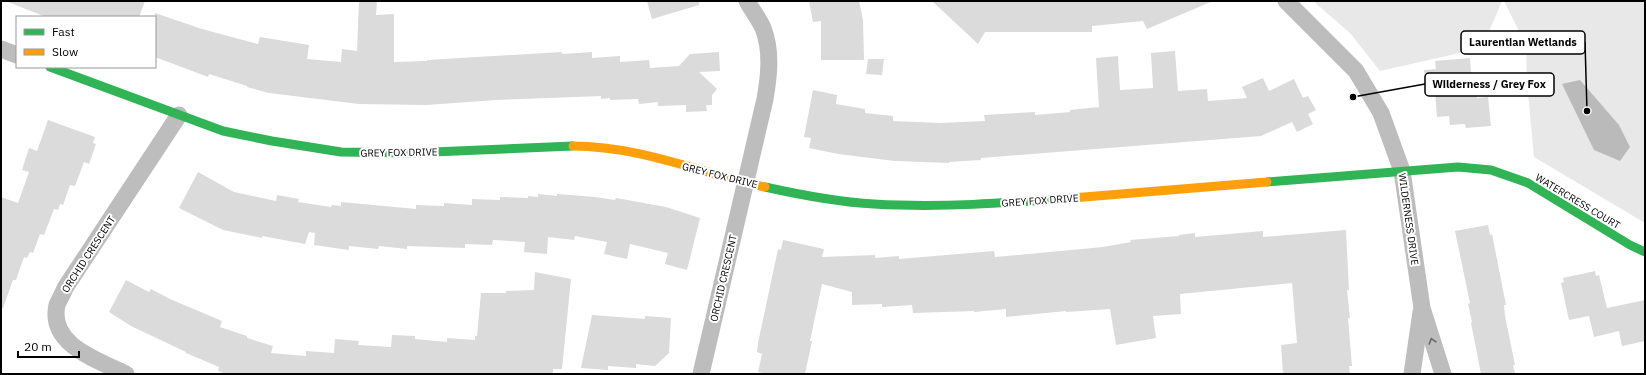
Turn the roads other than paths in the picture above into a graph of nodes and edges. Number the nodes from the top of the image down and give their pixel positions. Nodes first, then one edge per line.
1 (747, 1) edge
2 (1286, 1) edge
3 (1, 49) edge
4 (16, 55) edge
5 (53, 68) edge
6 (179, 115) junction
7 (1402, 171) junction
8 (746, 183) junction
9 (1645, 252) edge
10 (1422, 308) junction
11 (126, 374) edge
12 (701, 374) edge
13 (1412, 374) edge
14 (1443, 374) edge

1 - 8 street, ORCHID CRESCENT
2 - 7 street, WILDERNESS DRIVE
3 - 4 street
5 - 6 street, GREY FOX DRIVE
6 - 8 street, GREY FOX DRIVE
6 - 11 street, ORCHID CRESCENT
7 - 8 street, GREY FOX DRIVE
7 - 9 street, WATERCRESS COURT
7 - 10 street, WILDERNESS DRIVE
8 - 12 street, ORCHID CRESCENT
10 - 13 street, WILDERNESS DRIVE
14 -> 10 street, WILDERNESS DRIVE

